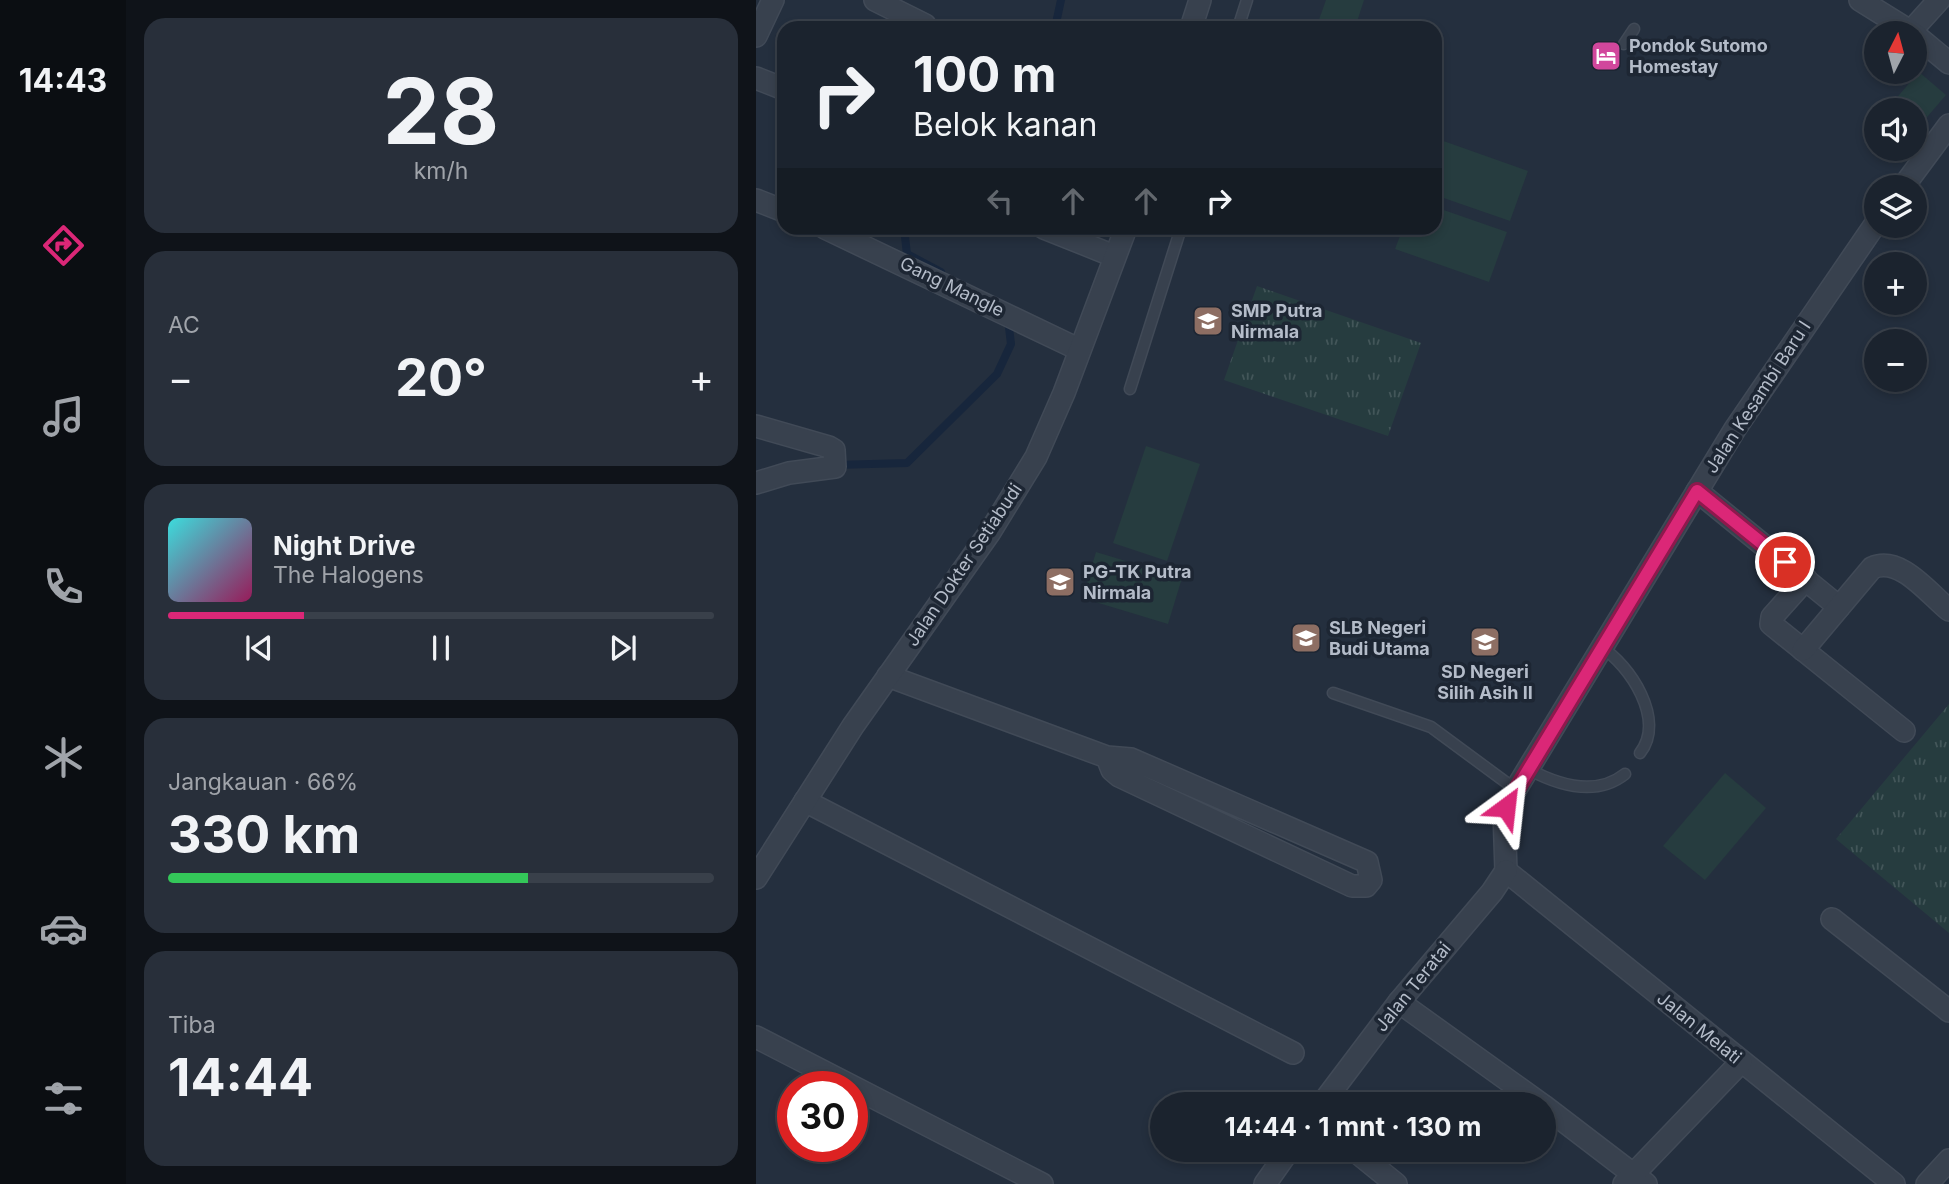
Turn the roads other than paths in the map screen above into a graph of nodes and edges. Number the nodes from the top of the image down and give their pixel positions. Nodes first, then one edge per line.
1 (772, 0) edge
2 (875, 0) edge
3 (1200, 0) edge
4 (1247, 0) edge
5 (1860, 0) edge
6 (1939, 0) edge
7 (917, 21) edge
8 (1194, 21) edge
9 (1240, 21) edge
10 (1894, 21) edge
11 (1922, 21) edge
12 (1634, 29) dead end
13 (756, 36) edge
14 (1624, 44) dead end
15 (1927, 44) edge
16 (1949, 62) edge
17 (756, 78) edge
18 (777, 86) edge
19 (1949, 125) edge
20 (1912, 175) edge
21 (756, 200) edge
22 (777, 208) edge
23 (840, 235) edge
24 (1062, 235) edge
25 (1123, 235) edge
26 (1179, 235) edge
27 (1866, 238) edge
28 (1114, 256) junction
29 (1078, 349) junction
30 (1130, 389) dead end
31 (756, 426) edge
32 (756, 483) edge
33 (1697, 491) junction
34 (1806, 579) junction
35 (1839, 607) junction
36 (1949, 610) edge
37 (1601, 647) junction
38 (1803, 650) junction
39 (888, 676) junction
40 (1332, 693) dead end
41 (1904, 731) dead end
42 (1640, 753) dead end
43 (1107, 757) junction
44 (1528, 769) junction
45 (1625, 774) dead end
46 (1515, 789) junction
47 (805, 801) junction
48 (1506, 871) junction
49 (756, 878) edge
50 (1832, 919) dead end
51 (1399, 1002) junction
52 (1949, 1011) edge
53 (756, 1037) edge
54 (1293, 1053) dead end
55 (1741, 1062) junction
56 (1331, 1092) edge
57 (1524, 1092) edge
58 (1556, 1116) edge
59 (1949, 1160) edge
60 (1281, 1162) edge
61 (1368, 1162) edge
62 (1635, 1181) edge
63 (1042, 1184) edge
64 (1265, 1184) edge
65 (1396, 1184) edge
66 (1894, 1184) edge
67 (1927, 1184) edge

1 - 13 street
2 - 7 street
3 - 8 street
4 - 9 lane
5 - 10 street
6 - 11 street
12 - 14 lane
15 - 16 street
17 - 18 street
19 - 20 street
21 - 22 street
23 - 29 street, Gang Mangle
24 - 28 street
25 - 28 street, Jalan Dokter Setiabudi
26 - 30 lane
27 - 33 street, Jalan Kesambi Baru I
28 - 29 street, Jalan Dokter Setiabudi
29 - 39 street, Jalan Dokter Setiabudi
31 - 32 street
33 - 34 street
33 - 37 street, Jalan Kesambi Baru I
34 - 35 street
34 - 38 street
35 - 36 street
35 - 38 street
37 - 42 lane
37 - 44 street, Jalan Kesambi Baru I
38 - 41 street
39 - 43 street
39 - 47 street, Jalan Dokter Setiabudi
40 - 46 lane
43 - 43 street
44 - 45 lane
44 - 46 street, Jalan Kesambi Baru I
46 - 48 street, Jalan Kesambi Baru I
47 - 49 street, Jalan Dokter Setiabudi
47 - 54 street
48 - 51 street, Jalan Teratai
48 - 55 street, Jalan Melati
50 - 52 street
51 - 56 street, Jalan Teratai
51 - 57 street
53 - 63 street
55 - 62 street
55 - 66 street, Jalan Melati
58 - 62 street
59 - 67 street
60 - 64 street
61 - 65 street

